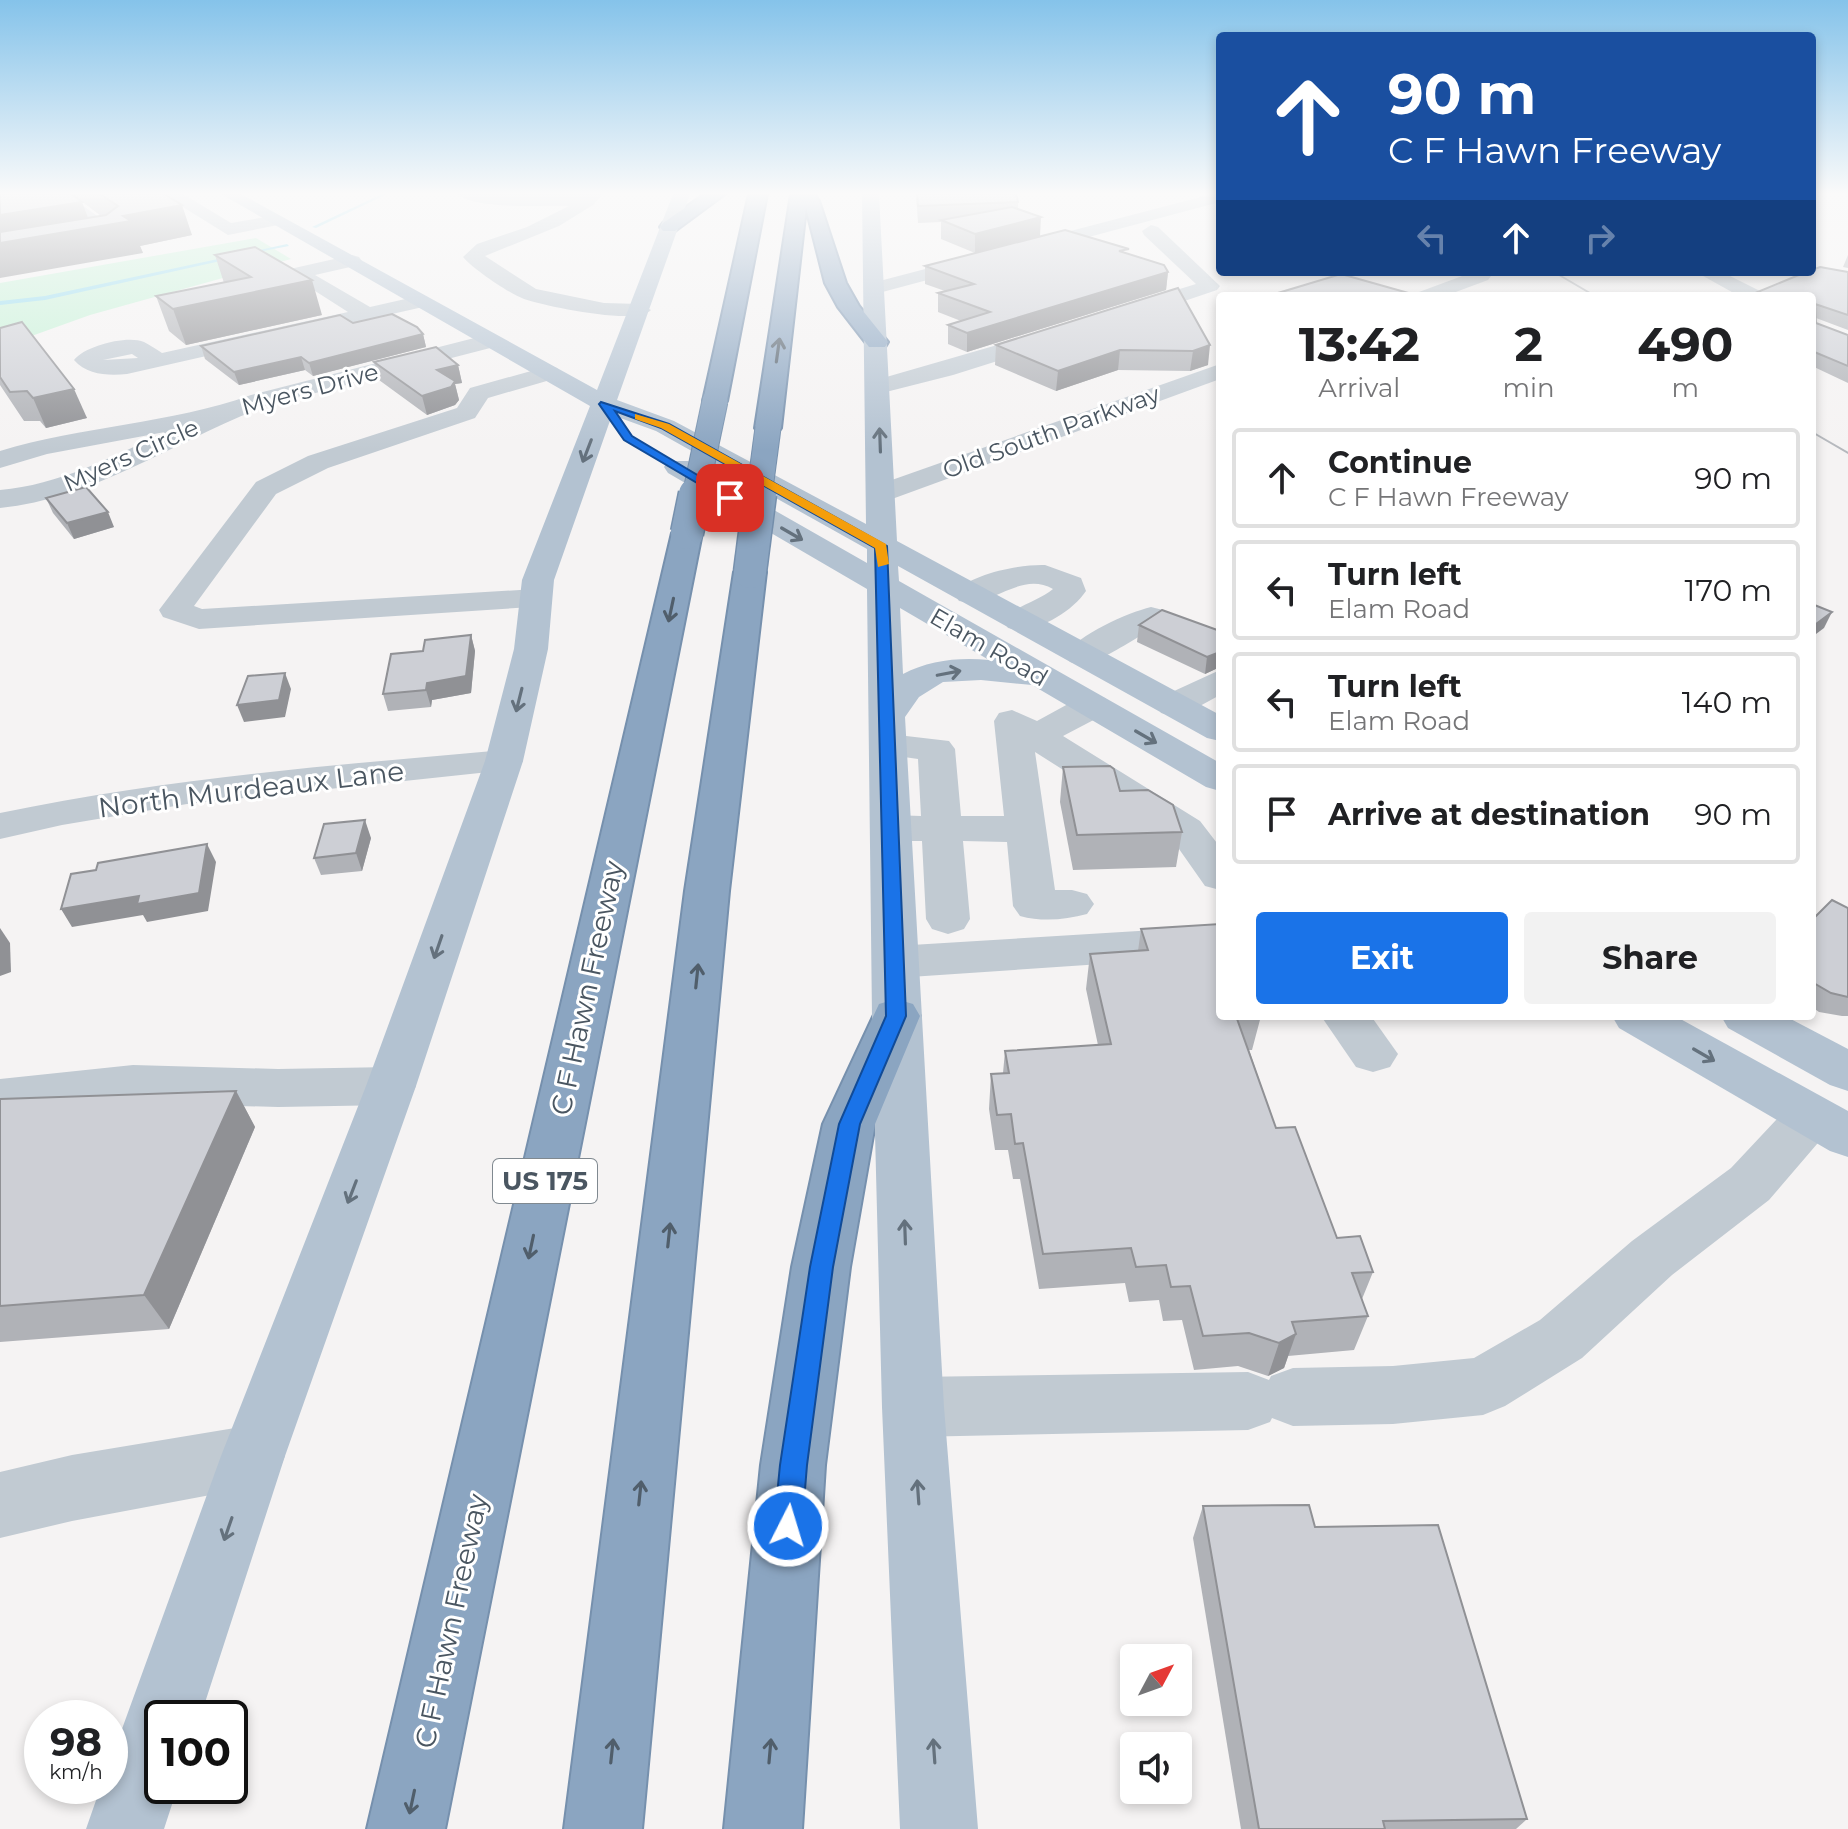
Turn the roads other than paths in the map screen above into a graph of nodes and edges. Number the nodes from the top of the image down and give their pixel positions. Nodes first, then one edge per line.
1 (308, 279) edge
2 (385, 279) edge
3 (507, 279) edge
4 (651, 279) edge
5 (740, 279) edge
6 (788, 279) edge
7 (835, 279) edge
8 (875, 279) edge
9 (908, 279) edge
10 (1203, 279) edge
11 (1472, 279) edge
12 (1722, 279) edge
13 (875, 288) junction
14 (1437, 292) edge
15 (1747, 292) edge
16 (423, 301) junction
17 (640, 310) junction
18 (367, 314) junction
19 (1107, 319) edge
20 (1078, 328) edge
21 (490, 341) junction
22 (877, 342) junction
23 (157, 360) dead end
24 (1216, 372) edge
25 (549, 373) junction
26 (878, 387) junction
27 (604, 404) junction
28 (224, 413) junction
29 (0, 460) edge
30 (882, 493) junction
31 (0, 499) edge
32 (1029, 543) dead end
33 (882, 567) junction
34 (956, 587) junction
35 (536, 599) junction
36 (1151, 617) edge
37 (1020, 621) junction
38 (1082, 655) junction
39 (1046, 680) junction
40 (1216, 690) edge
41 (1092, 706) junction
42 (1204, 716) edge
43 (889, 730) junction
44 (1036, 736) junction
45 (504, 761) junction
46 (1216, 777) edge
47 (0, 826) edge
48 (917, 828) junction
49 (1026, 829) junction
50 (1216, 871) edge
51 (1072, 904) dead end
52 (948, 919) dead end
53 (1216, 942) edge
54 (895, 989) junction
55 (1348, 1020) edge
56 (1643, 1020) edge
57 (1752, 1020) edge
58 (1373, 1054) dead end
59 (1831, 1063) edge
60 (391, 1086) junction
61 (0, 1099) edge
62 (1812, 1116) edge
63 (913, 1407) junction
64 (253, 1456) junction
65 (0, 1505) edge
66 (170, 1700) edge
67 (144, 1774) edge
68 (125, 1829) edge
69 (406, 1829) edge
70 (603, 1829) edge
71 (763, 1829) edge
72 (939, 1829) edge

1 - 18 street
2 - 16 main road, Elam Road
3 - 17 street
4 - 17 main road
5 -> 69 highway, C F Hawn Freeway / US 175, bridge
70 -> 6 highway, bridge
7 - 22 highway
8 - 13 main road
9 - 13 street
10 - 19 street
11 - 14 street
12 - 15 street
13 - 22 main road
16 - 18 street
16 - 21 main road, Elam Road
17 - 27 main road
18 - 23 street
20 - 26 street
21 - 25 main road, Elam Road
21 - 28 street, Myers Drive
22 - 26 main road
24 - 30 street, Old South Parkway
25 - 27 main road, Elam Road
25 - 35 street
30 -> 26 main road
27 - 33 main road, Elam Road
27 -> 33 main road, Elam Road
27 -> 35 main road
28 - 29 street, Myers Circle
28 - 31 street, Myers Circle
30 - 33 main road
32 - 34 street
33 - 34 main road, Elam Road
33 - 39 main road, Elam Road
33 - 43 main road
34 - 37 main road, Elam Road
34 - 37 street
35 -> 45 main road
36 - 38 street
37 - 38 main road, Elam Road
38 - 42 main road, Elam Road
39 - 41 main road, Elam Road
43 -> 39 main road
40 - 42 street
41 - 44 street
41 -> 46 main road, Elam Road
43 - 48 main road
44 - 49 street
44 - 50 street
45 - 47 street, North Murdeaux Lane
45 -> 60 main road
48 - 49 street
48 - 52 street
48 - 54 main road
49 - 51 street
53 - 54 street
63 -> 54 main road
71 -> 54 highway
55 - 58 street
56 -> 62 main road
57 - 59 main road
59 - 62 main road
60 - 61 street
60 -> 64 main road
62 - 63 street
72 -> 63 main road
64 - 65 street
64 -> 66 main road
67 - 68 main road

